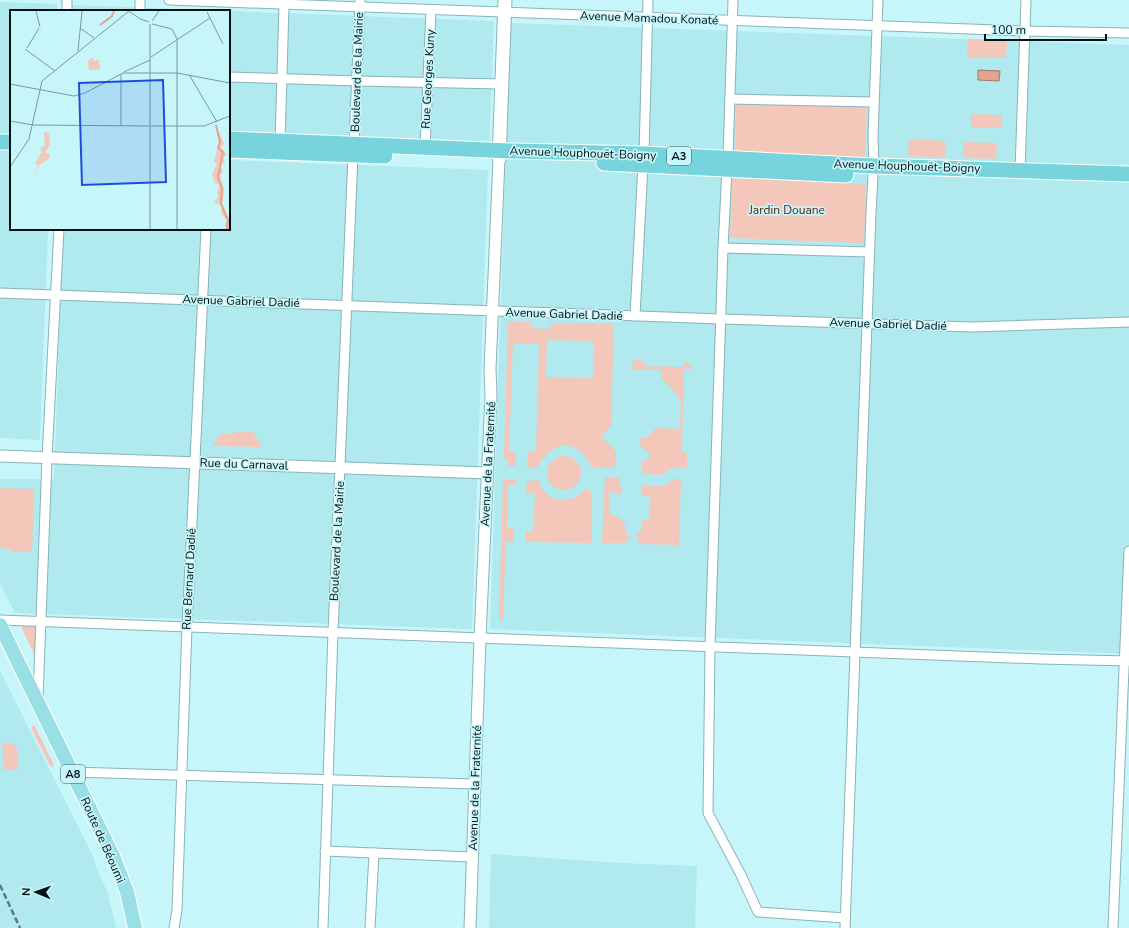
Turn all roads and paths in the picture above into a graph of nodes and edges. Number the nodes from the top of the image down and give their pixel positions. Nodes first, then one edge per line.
1 (169, 0) edge
2 (648, 0) edge
3 (733, 0) edge
4 (878, 0) edge
5 (1026, 0) edge
6 (214, 1) edge
7 (360, 4) edge
8 (284, 5) junction
9 (505, 6) edge
10 (431, 10) junction
11 (647, 18) junction
12 (732, 20) junction
13 (877, 26) junction
14 (1025, 31) junction
15 (1129, 33) edge
16 (230, 76) edge
17 (282, 79) junction
18 (357, 81) junction
19 (428, 83) junction
20 (502, 84) junction
21 (730, 99) junction
22 (874, 102) junction
23 (230, 138) edge
24 (280, 142) junction
25 (425, 148) junction
26 (230, 150) edge
27 (354, 150) junction
28 (499, 155) junction
29 (643, 160) junction
30 (727, 164) junction
31 (1020, 170) junction
32 (874, 171) junction
33 (1129, 174) edge
34 (1129, 183) edge
35 (59, 230) edge
36 (206, 230) edge
37 (723, 248) junction
38 (869, 252) junction
39 (0, 293) edge
40 (55, 296) junction
41 (202, 300) junction
42 (348, 305) junction
43 (493, 311) junction
44 (635, 316) junction
45 (721, 319) junction
46 (1129, 322) edge
47 (867, 324) junction
48 (0, 456) edge
49 (47, 458) junction
50 (195, 463) junction
51 (341, 467) junction
52 (487, 473) junction
53 (1129, 551) edge
54 (0, 620) edge
55 (41, 621) junction
56 (0, 625) edge
57 (187, 627) junction
58 (333, 632) junction
59 (480, 638) junction
60 (710, 646) junction
61 (854, 652) junction
62 (1127, 660) edge
63 (38, 702) junction
64 (72, 772) junction
65 (182, 775) junction
66 (328, 780) junction
67 (475, 784) junction
68 (325, 851) junction
69 (374, 853) junction
70 (472, 857) junction
71 (845, 918) junction
72 (135, 928) edge
73 (174, 928) edge
74 (323, 928) edge
75 (370, 928) edge
76 (470, 928) edge
77 (845, 928) edge
78 (1113, 928) edge

1 - 6 street, Avenue Mamadou Konaté
2 - 11 street
3 - 12 street
4 - 13 street
5 - 14 street
6 - 8 street, Avenue Mamadou Konaté
7 - 8 street, Avenue Mamadou Konaté
7 - 10 street, Avenue Mamadou Konaté
7 - 18 street, Boulevard de la Mairie
8 - 17 street
9 - 10 street, Avenue Mamadou Konaté
9 - 11 street, Avenue Mamadou Konaté
9 - 20 main road, Avenue de la Fraternité
10 - 19 street, Rue Georges Kuny
11 - 12 street, Avenue Mamadou Konaté
11 - 29 street
12 - 13 street, Avenue Mamadou Konaté
12 - 21 street
13 - 14 street, Avenue Mamadou Konaté
13 - 22 street
14 - 15 street, Avenue Mamadou Konaté
14 - 31 street
16 - 17 street
17 - 18 street
17 - 24 street
18 - 19 street
18 - 27 street, Boulevard de la Mairie
19 - 20 street
19 - 25 street, Rue Georges Kuny
20 - 28 main road, Avenue de la Fraternité
21 - 22 street
21 - 30 street
22 - 32 street
23 - 24 highway, Avenue Houphouët-Boigny / A3
24 - 27 highway, Avenue Houphouët-Boigny / A3
25 - 27 highway, Avenue Houphouët-Boigny / A3
25 - 28 highway, Avenue Houphouët-Boigny / A3
26 - 27 highway, Avenue Houphouët-Boigny / A3
27 - 28 highway, Avenue Houphouët-Boigny / A3
27 - 42 street, Boulevard de la Mairie
28 - 29 highway, Avenue Houphouët-Boigny / A3
28 - 43 street, Avenue de la Fraternité
29 - 30 highway, Avenue Houphouët-Boigny / A3
29 - 44 street
30 - 32 highway, Avenue Houphouët-Boigny / A3
30 - 37 street
31 - 32 highway, Avenue Houphouët-Boigny / A3
31 - 33 highway, Avenue Houphouët-Boigny / A3
32 - 34 highway, Avenue Houphouët-Boigny / A3
32 - 38 street
35 - 40 street
36 - 41 street, Rue Bernard Dadié
37 - 38 street
37 - 45 street
38 - 47 street
39 - 40 street, Avenue Gabriel Dadié
40 - 41 street, Avenue Gabriel Dadié
40 - 49 street
41 - 42 street, Avenue Gabriel Dadié
41 - 50 street, Rue Bernard Dadié
42 - 43 street, Avenue Gabriel Dadié
42 - 51 street, Boulevard de la Mairie
43 - 44 street, Avenue Gabriel Dadié
43 - 52 street, Avenue de la Fraternité
44 - 45 street, Avenue Gabriel Dadié
45 - 47 street, Avenue Gabriel Dadié
45 - 60 street
46 - 47 street, Avenue Gabriel Dadié
47 - 61 street
48 - 49 street, Rue du Carnaval
49 - 50 street, Rue du Carnaval
49 - 55 street
50 - 51 street, Rue du Carnaval
50 - 57 street, Rue Bernard Dadié
51 - 52 street, Rue du Carnaval
51 - 58 street, Boulevard de la Mairie
52 - 59 street, Avenue de la Fraternité
53 - 62 street
54 - 55 street
55 - 57 street
55 - 63 street
56 - 63 main road, Route de Béoumi / A8
57 - 58 street
57 - 65 street, Rue Bernard Dadié
58 - 59 street
58 - 66 street, Boulevard de la Mairie
59 - 60 street
59 - 67 street, Avenue de la Fraternité
60 - 61 street
60 - 71 street
61 - 62 street
61 - 71 street
62 - 78 street
63 - 64 main road, Route de Béoumi / A8
64 - 65 street
64 - 72 main road, Route de Béoumi / A8
65 - 66 street
65 - 73 street, Rue Bernard Dadié
66 - 67 street
66 - 68 street, Boulevard de la Mairie
67 - 70 street, Avenue de la Fraternité
68 - 69 street
68 - 74 street, Boulevard de la Mairie
69 - 70 street
69 - 75 street
70 - 76 street, Avenue de la Fraternité
71 - 77 street

